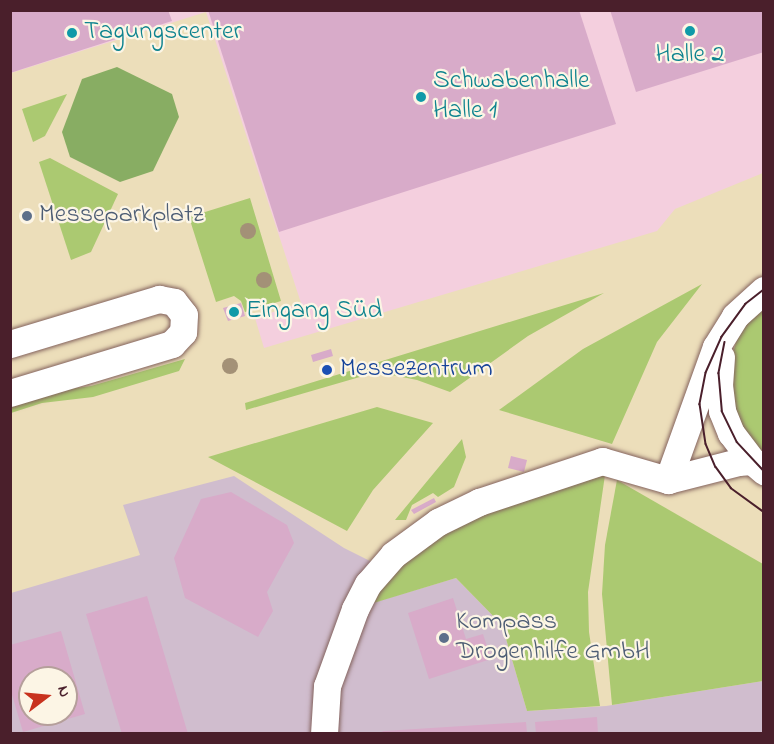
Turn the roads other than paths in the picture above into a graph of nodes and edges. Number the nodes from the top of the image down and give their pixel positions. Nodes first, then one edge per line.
1 (761, 291) edge
2 (10, 344) edge
3 (10, 393) edge
4 (758, 466) edge
5 (669, 480) junction
6 (323, 725) edge

1 - 4 street
1 - 5 street
2 - 3 street
4 - 5 street
5 - 6 street

